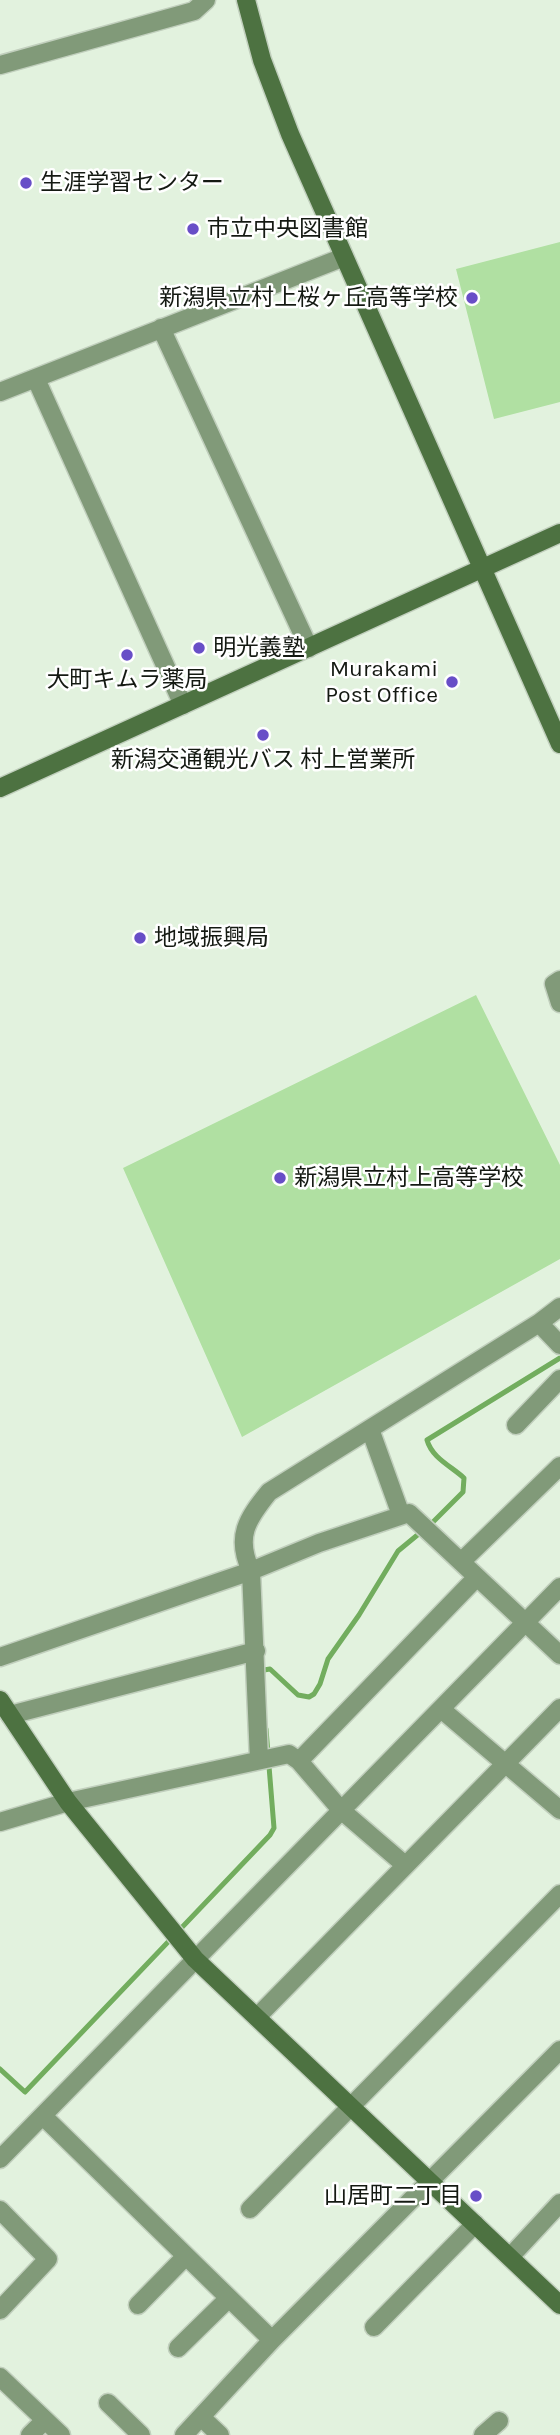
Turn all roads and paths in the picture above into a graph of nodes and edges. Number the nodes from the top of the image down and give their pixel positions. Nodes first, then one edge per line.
1 (206, 0) edge
2 (246, 0) edge
3 (0, 65) edge
4 (344, 257) junction
5 (161, 328) junction
6 (36, 379) junction
7 (0, 392) edge
8 (560, 533) edge
9 (481, 569) junction
10 (309, 648) junction
11 (183, 705) junction
12 (560, 744) edge
13 (0, 788) edge
14 (560, 980) edge
15 (560, 1003) edge
16 (560, 1307) edge
17 (539, 1323) junction
18 (560, 1345) edge
19 (560, 1380) edge
20 (516, 1425) dead end
21 (370, 1429) junction
22 (560, 1466) edge
23 (401, 1515) junction
24 (461, 1562) junction
25 (251, 1571) junction
26 (477, 1577) junction
27 (560, 1587) edge
28 (525, 1623) junction
29 (256, 1651) junction
30 (560, 1655) edge
31 (0, 1657) edge
32 (5, 1707) edge
33 (560, 1708) edge
34 (441, 1709) junction
35 (259, 1760) junction
36 (299, 1761) junction
37 (505, 1765) junction
38 (68, 1802) junction
39 (341, 1810) junction
40 (560, 1810) edge
41 (0, 1822) edge
42 (405, 1865) junction
43 (560, 1894) edge
44 (195, 1959) junction
45 (257, 2017) junction
46 (560, 2050) edge
47 (351, 2106) junction
48 (43, 2116) junction
49 (3, 2150) edge
50 (430, 2181) junction
51 (560, 2203) edge
52 (250, 2209) dead end
53 (0, 2210) edge
54 (475, 2224) junction
55 (186, 2256) junction
56 (510, 2257) junction
57 (229, 2298) junction
58 (138, 2305) dead end
59 (560, 2305) edge
60 (0, 2310) edge
61 (374, 2327) dead end
62 (272, 2340) junction
63 (178, 2348) dead end
64 (0, 2377) edge
65 (108, 2403) dead end
66 (201, 2417) junction
67 (45, 2420) junction
68 (499, 2421) dead end
69 (30, 2435) edge
70 (61, 2435) edge
71 (141, 2435) edge
72 (184, 2435) edge
73 (220, 2435) edge
74 (483, 2435) edge

1 - 3 street
2 - 4 street
4 - 5 street
4 - 9 street
5 - 6 street
5 - 10 street
6 - 7 street
6 - 11 street
8 - 9 street
9 - 10 street
9 - 12 street
10 - 11 street
11 - 13 street
14 - 15 street
16 - 17 street
17 - 18 street
17 - 21 street
19 - 20 street
21 - 23 street
21 - 25 street
22 - 24 street
23 - 24 street
23 - 25 street
24 - 26 street
25 - 29 street
25 - 31 street
26 - 28 street
26 - 36 street
27 - 28 street
28 - 30 street
28 - 34 street
29 - 32 street
29 - 35 street
32 - 38 street
33 - 37 street
34 - 37 street
34 - 39 street
35 - 36 street
35 - 38 street
36 - 39 street
37 - 40 street
37 - 42 street
38 - 41 street
38 - 44 street
39 - 42 street
39 - 44 street
42 - 45 street
43 - 47 street
44 - 45 street
44 - 48 street
45 - 47 street
46 - 50 street
47 - 50 street
47 - 52 street
48 - 49 street
48 - 55 street
50 - 54 street
50 - 62 street
51 - 56 street
53 - 60 street
54 - 56 street
54 - 61 street
55 - 57 street
55 - 58 street
56 - 59 street
57 - 62 street
57 - 63 street
62 - 66 street
64 - 67 street
65 - 71 street
66 - 72 street
66 - 73 street
67 - 69 street
67 - 70 street
68 - 74 street

